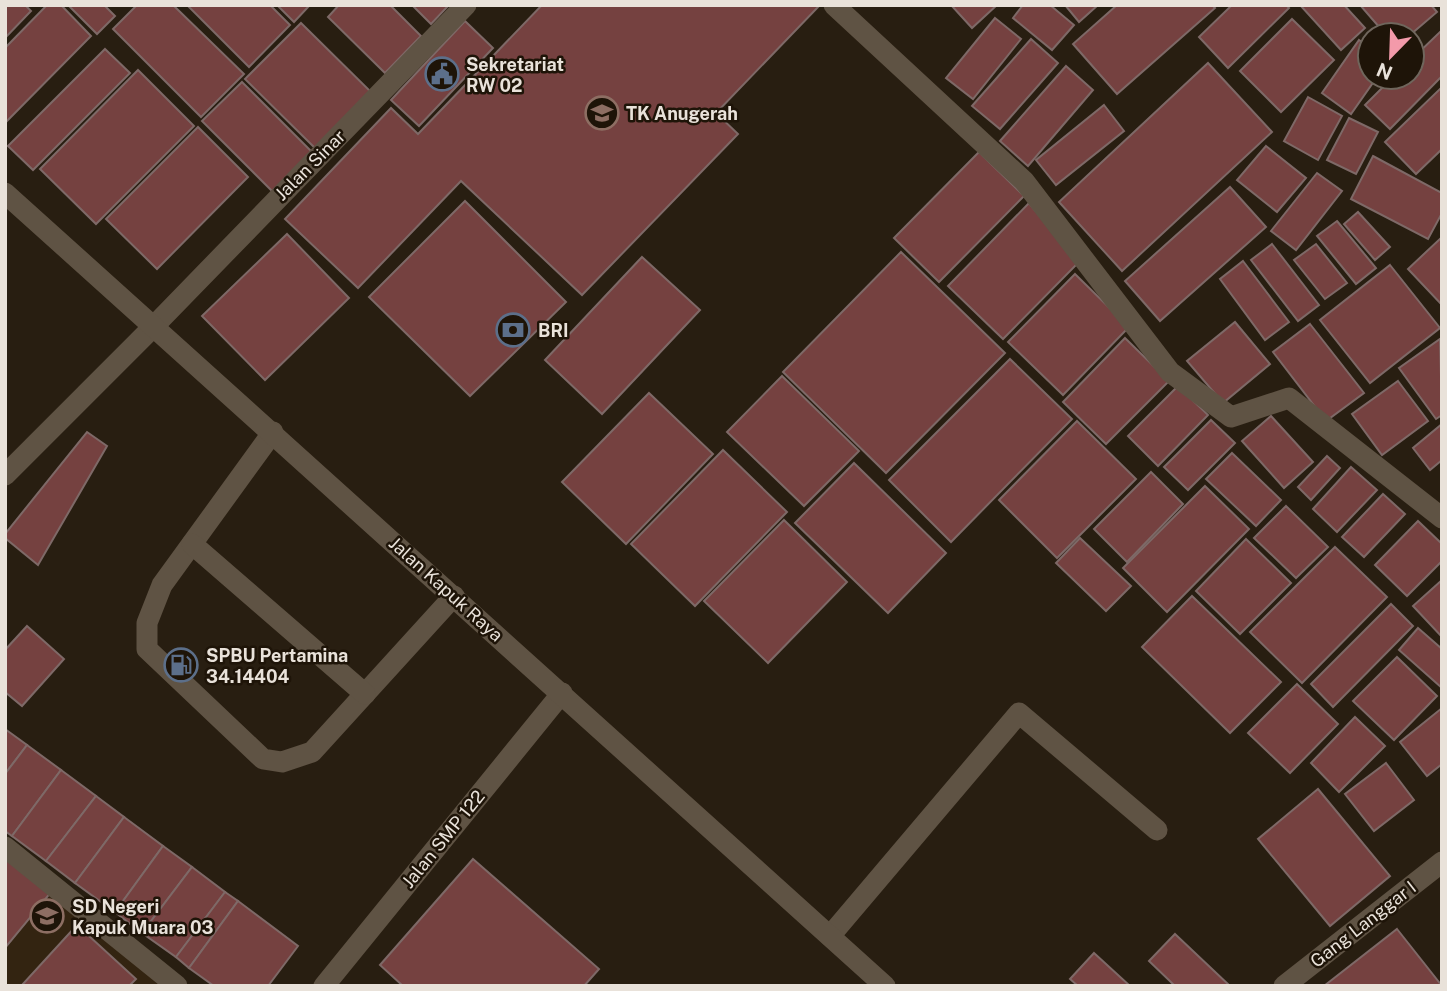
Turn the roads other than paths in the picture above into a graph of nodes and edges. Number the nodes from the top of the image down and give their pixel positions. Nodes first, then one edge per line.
1 (466, 5) edge
2 (834, 5) edge
3 (5, 193) edge
4 (155, 325) junction
5 (273, 432) junction
6 (5, 475) edge
7 (1442, 518) edge
8 (192, 544) junction
9 (454, 596) junction
10 (562, 693) junction
11 (365, 694) junction
12 (1157, 830) dead end
13 (5, 847) edge
14 (1442, 862) edge
15 (831, 936) junction
16 (177, 986) edge
17 (324, 986) edge
18 (885, 986) edge
19 (1284, 986) edge

1 - 4 street, Jalan Sinar
2 - 7 street
3 - 4 street, Jalan Kapuk Raya
4 - 5 street, Jalan Kapuk Raya
4 - 6 street, Jalan Sinar
5 - 8 street
5 - 9 street, Jalan Kapuk Raya
8 - 11 street
8 - 11 street
9 - 10 street, Jalan Kapuk Raya
9 - 11 street
10 - 15 street, Jalan Kapuk Raya
10 - 17 street, Jalan SMP 122
12 - 15 street
13 - 16 street
14 - 19 street, Gang Langgar I
15 - 18 street, Jalan Kapuk Raya

